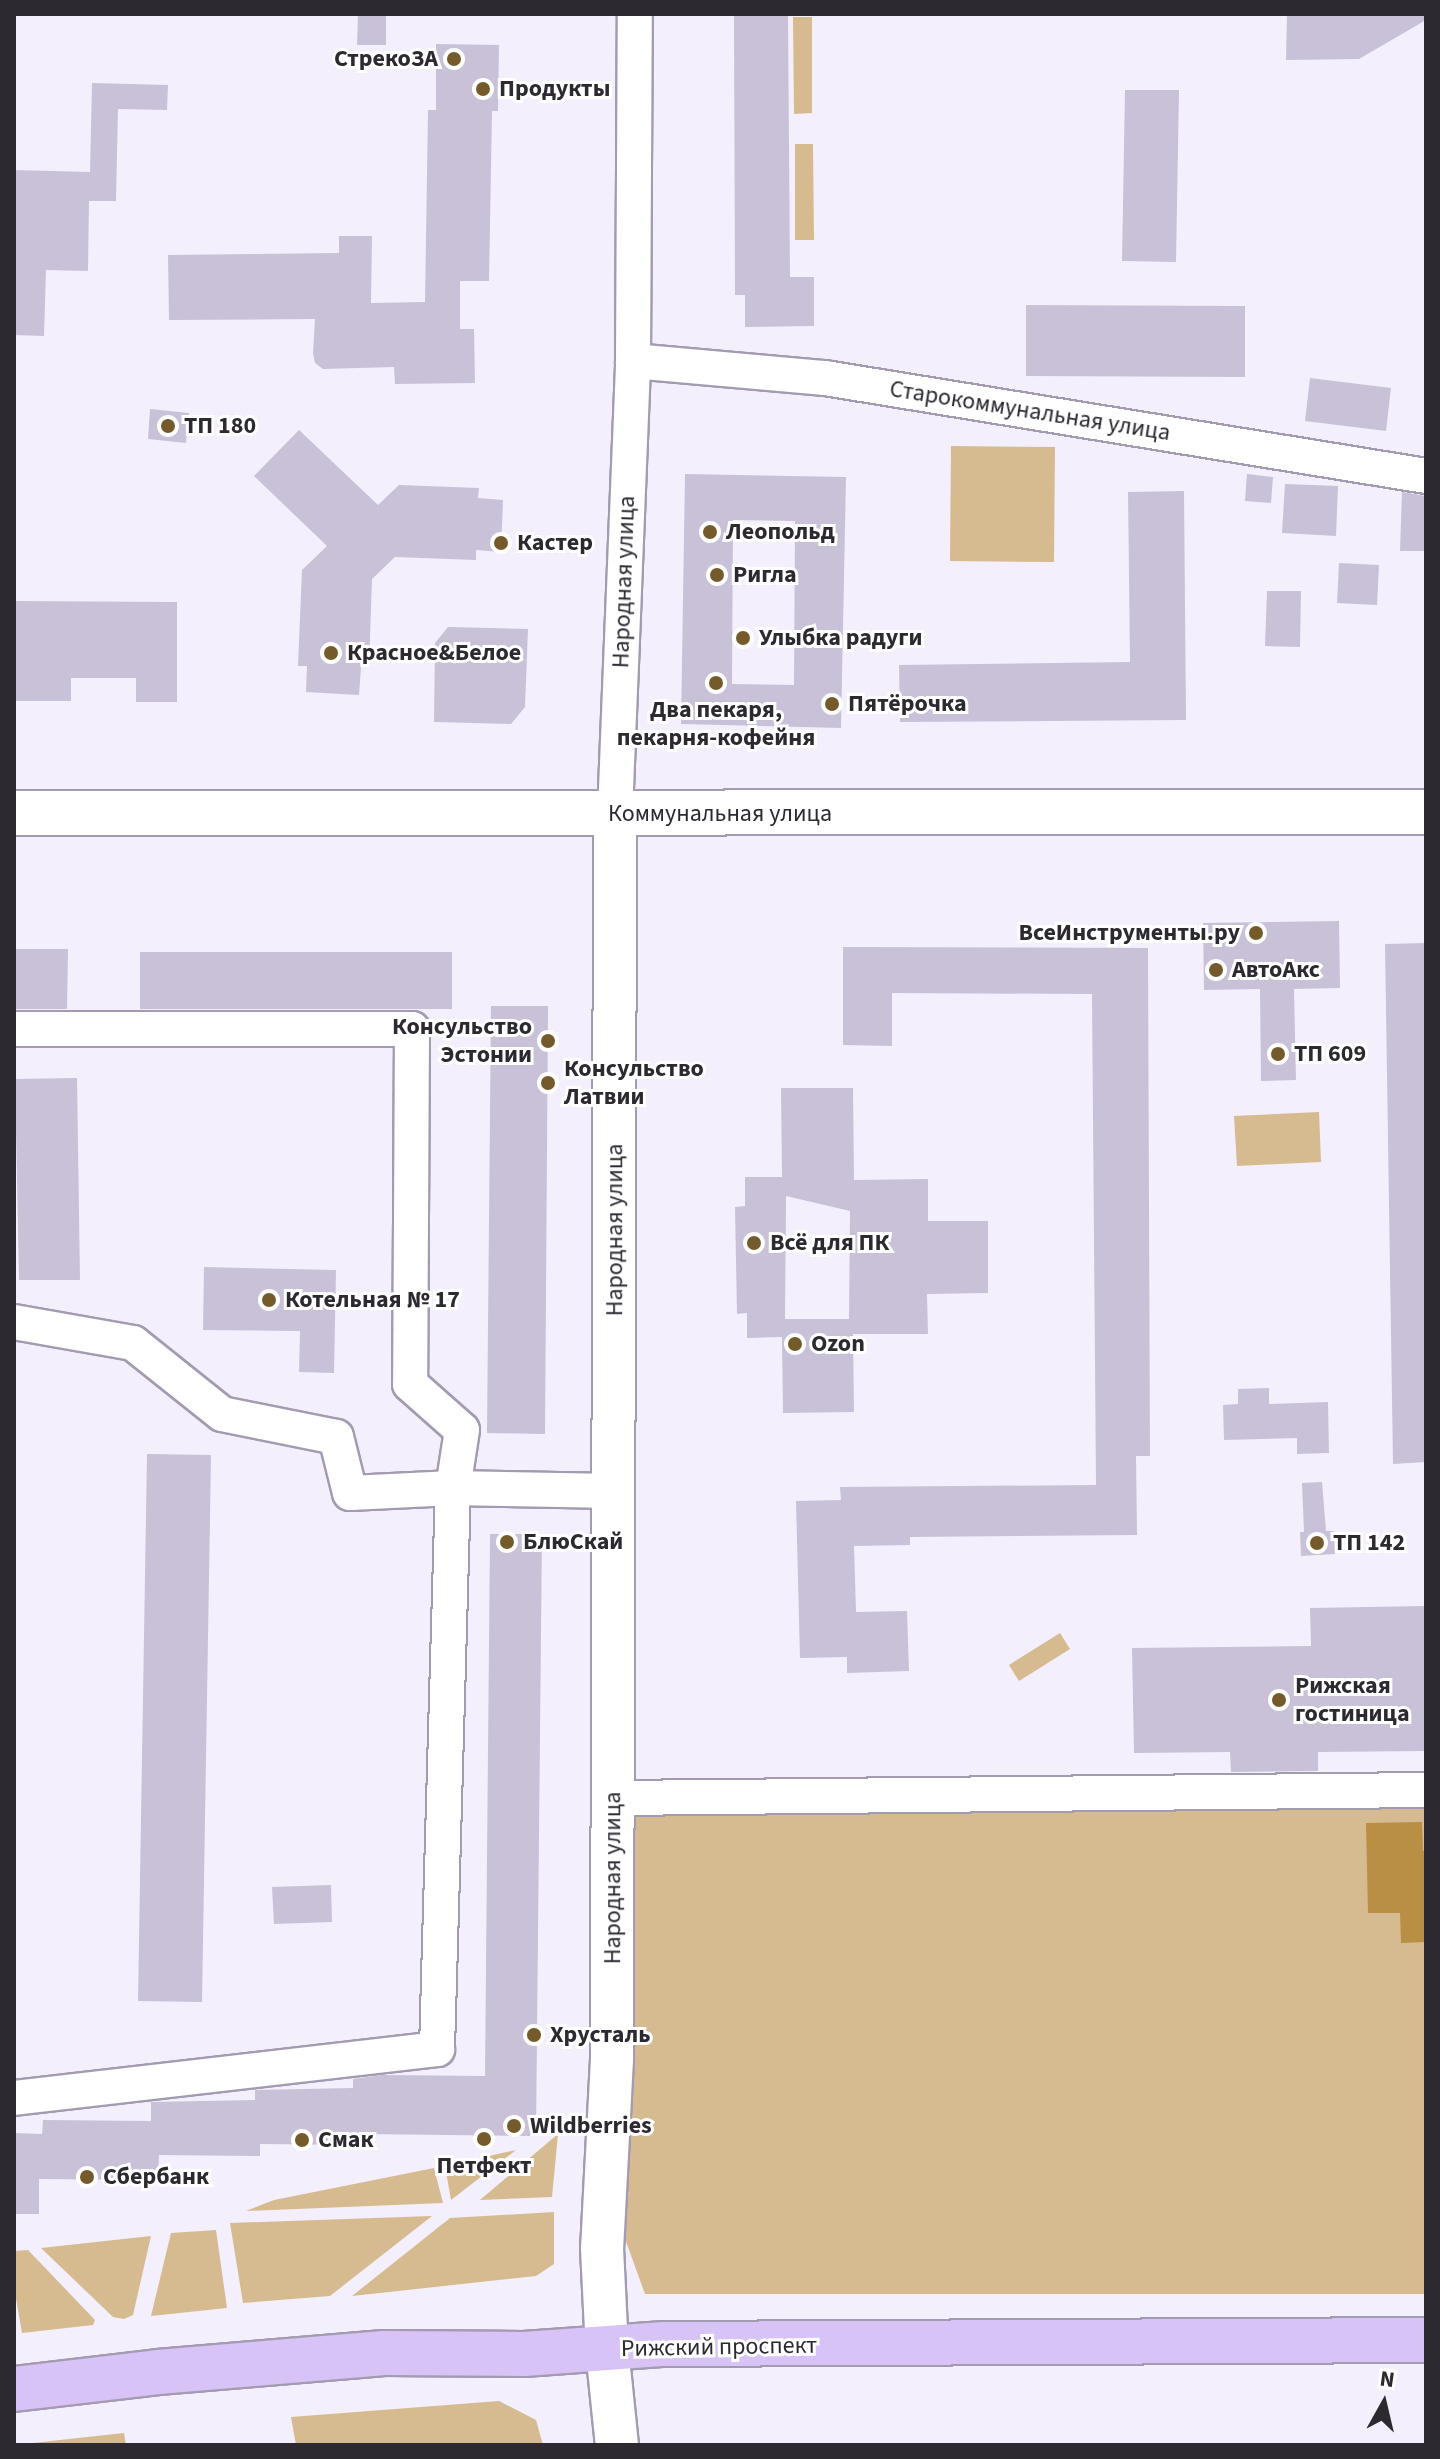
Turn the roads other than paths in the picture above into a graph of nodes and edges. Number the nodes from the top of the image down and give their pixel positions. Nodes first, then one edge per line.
1 (635, 14) edge
2 (633, 361) junction
3 (1426, 476) edge
4 (1426, 812) edge
5 (14, 813) edge
6 (615, 814) junction
7 (14, 1029) edge
8 (14, 1322) edge
9 (453, 1488) junction
10 (611, 1491) junction
11 (1426, 1790) edge
12 (613, 1798) junction
13 (14, 2098) edge
14 (1426, 2340) edge
15 (607, 2349) junction
16 (14, 2389) edge
17 (617, 2445) edge

1 - 2 street, Народная улица
2 - 3 street, Старокоммунальная улица
2 - 6 street, Народная улица
4 - 6 main road, Коммунальная улица
5 - 6 main road, Коммунальная улица
6 - 10 street, Народная улица
7 - 9 street
8 - 9 street
9 - 10 street
9 - 13 street
10 - 12 street, Народная улица
11 - 12 street
12 - 15 street, Народная улица
14 - 15 main road, Рижский проспект
15 - 16 main road, Рижский проспект
15 - 17 street, Народная улица

